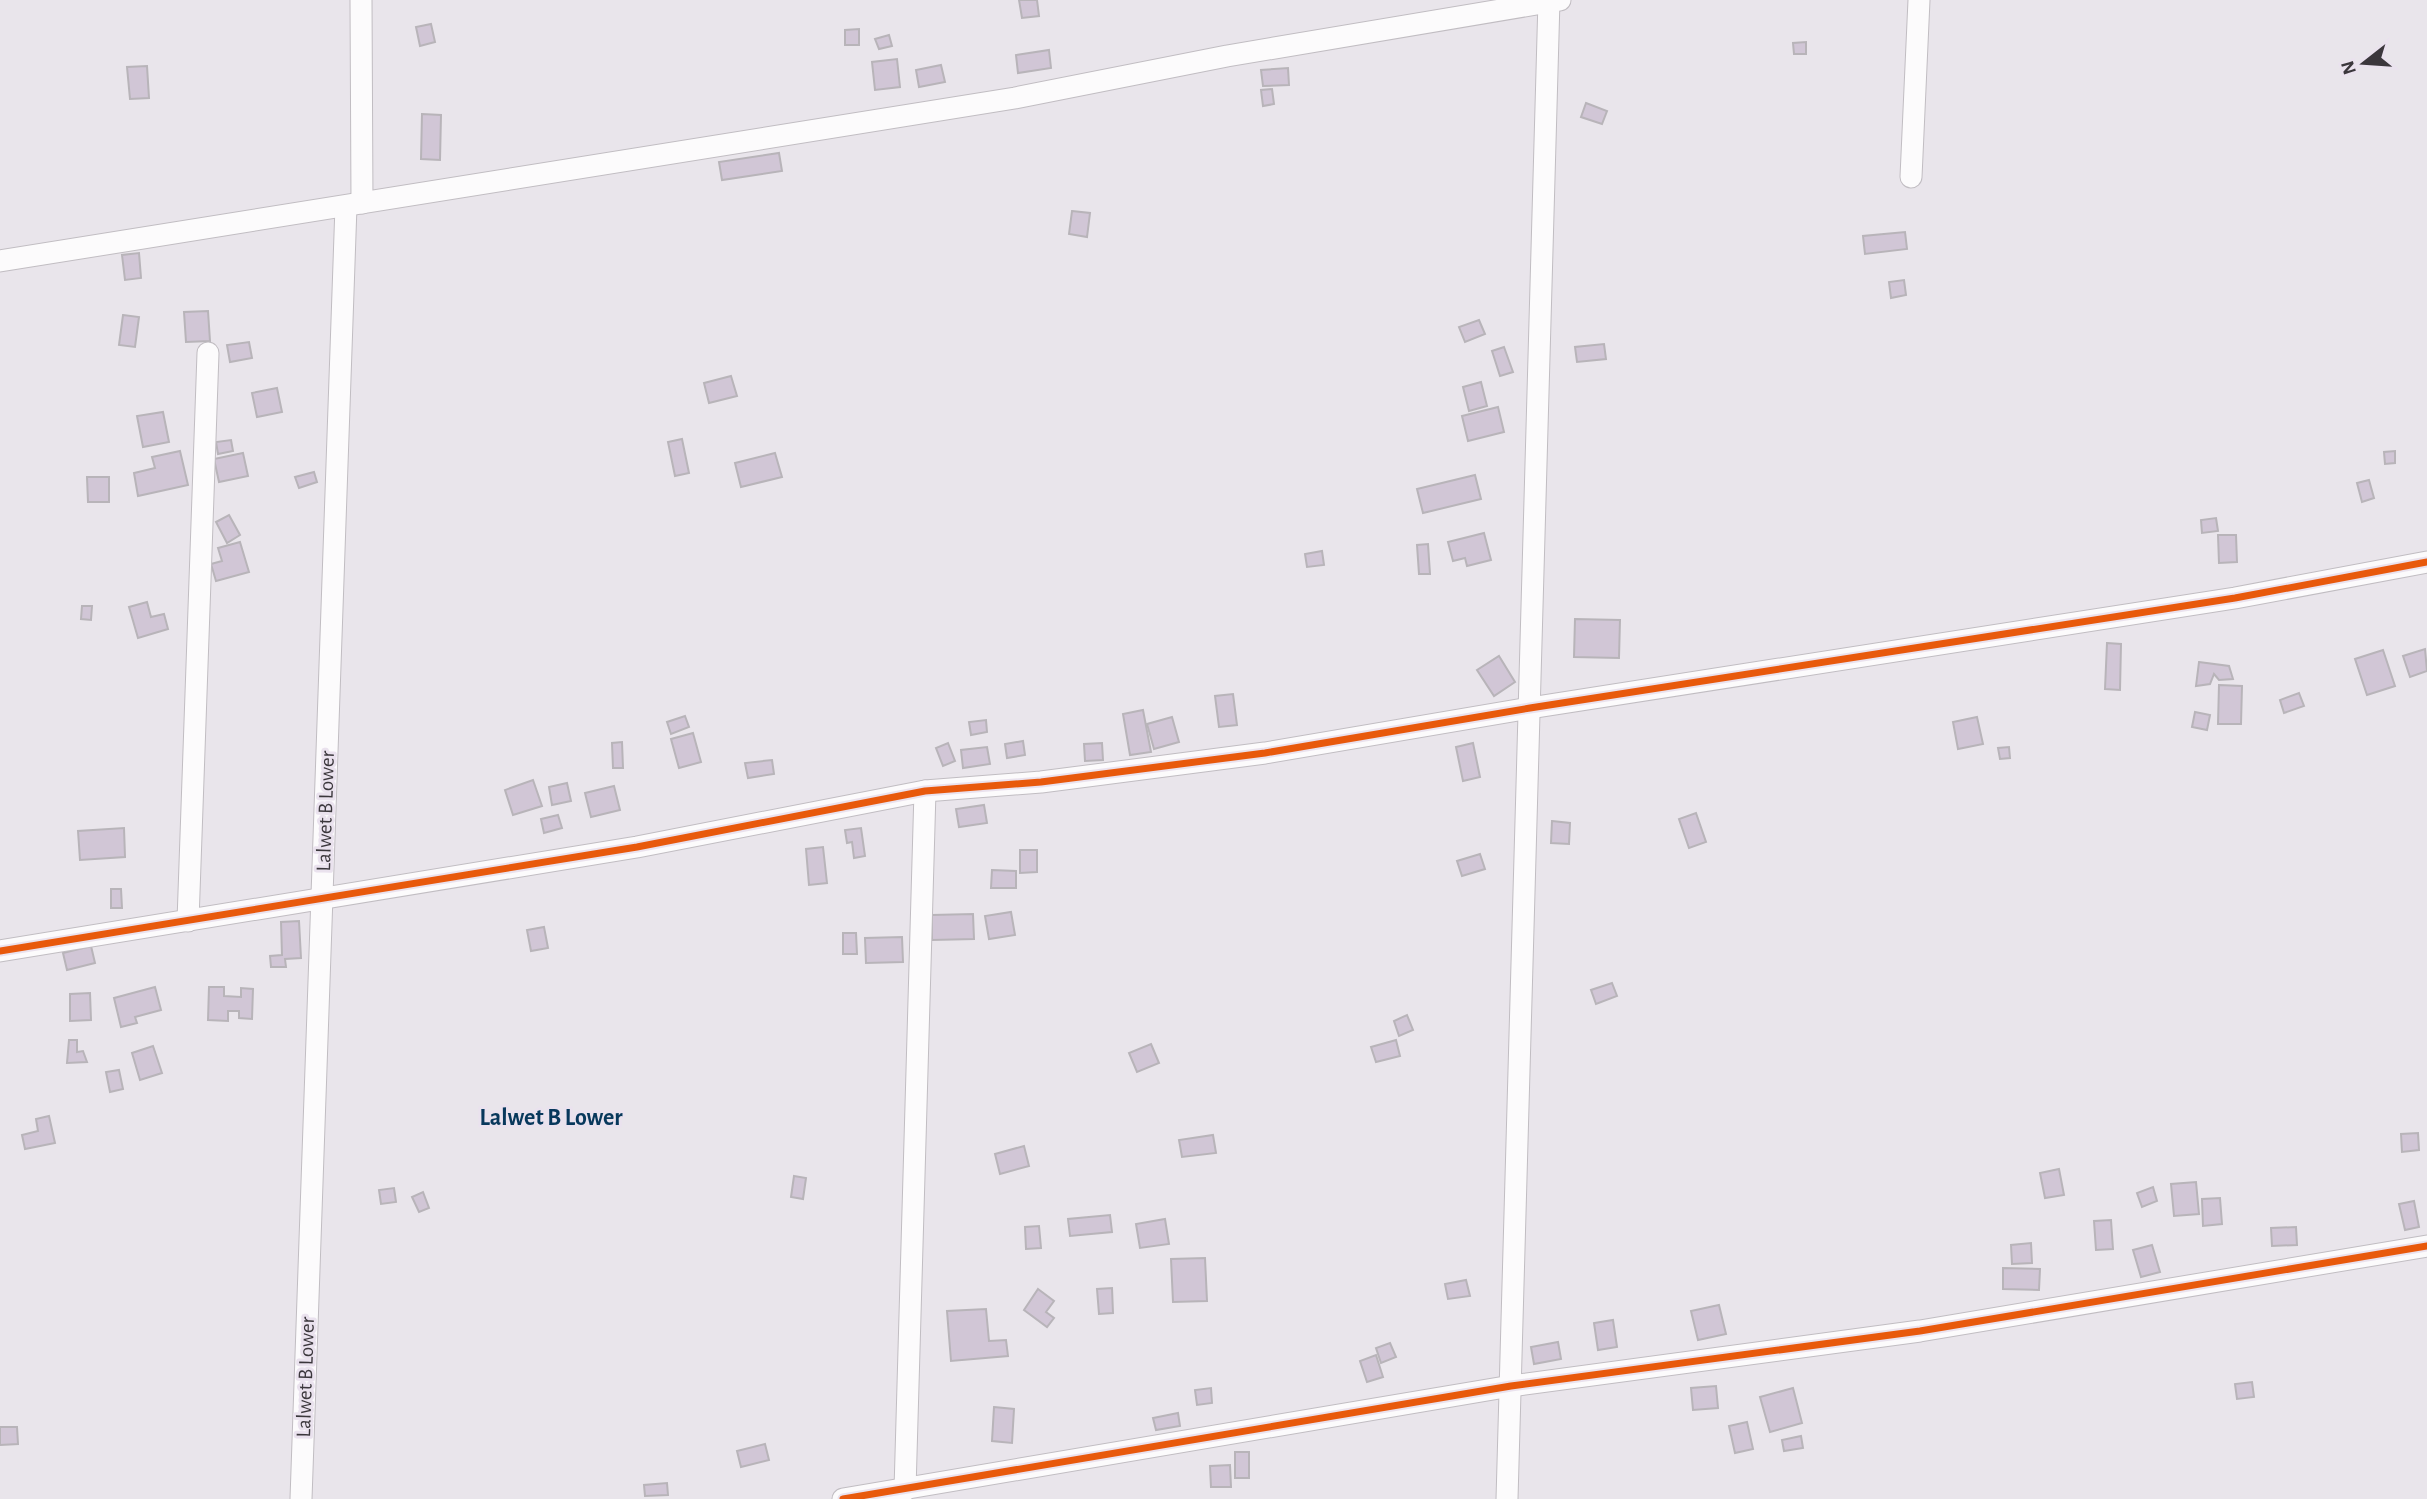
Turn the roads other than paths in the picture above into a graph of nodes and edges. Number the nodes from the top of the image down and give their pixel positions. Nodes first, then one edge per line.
1 (361, 0) edge
2 (1919, 0) edge
3 (1552, 1) edge
4 (1911, 177) dead end
5 (354, 205) junction
6 (0, 261) edge
7 (208, 353) dead end
8 (2427, 562) edge
9 (1530, 708) junction
10 (925, 791) junction
11 (322, 896) junction
12 (188, 921) junction
13 (0, 951) edge
14 (2427, 1246) edge
15 (1511, 1386) junction
16 (905, 1490) junction
17 (300, 1499) edge
18 (843, 1499) edge
19 (1507, 1499) edge

1 - 5 street, Lalwet B Lower
2 - 4 street
3 - 5 street
3 - 9 street
5 - 6 street
5 - 11 street, Lalwet B Lower
7 - 12 street
8 - 9 street
9 - 10 street
9 - 15 street
10 - 11 street
10 - 16 street
11 - 12 street
11 - 17 street, Lalwet B Lower
12 - 13 street
14 - 15 street
15 - 16 street
15 - 19 street
16 - 18 street

